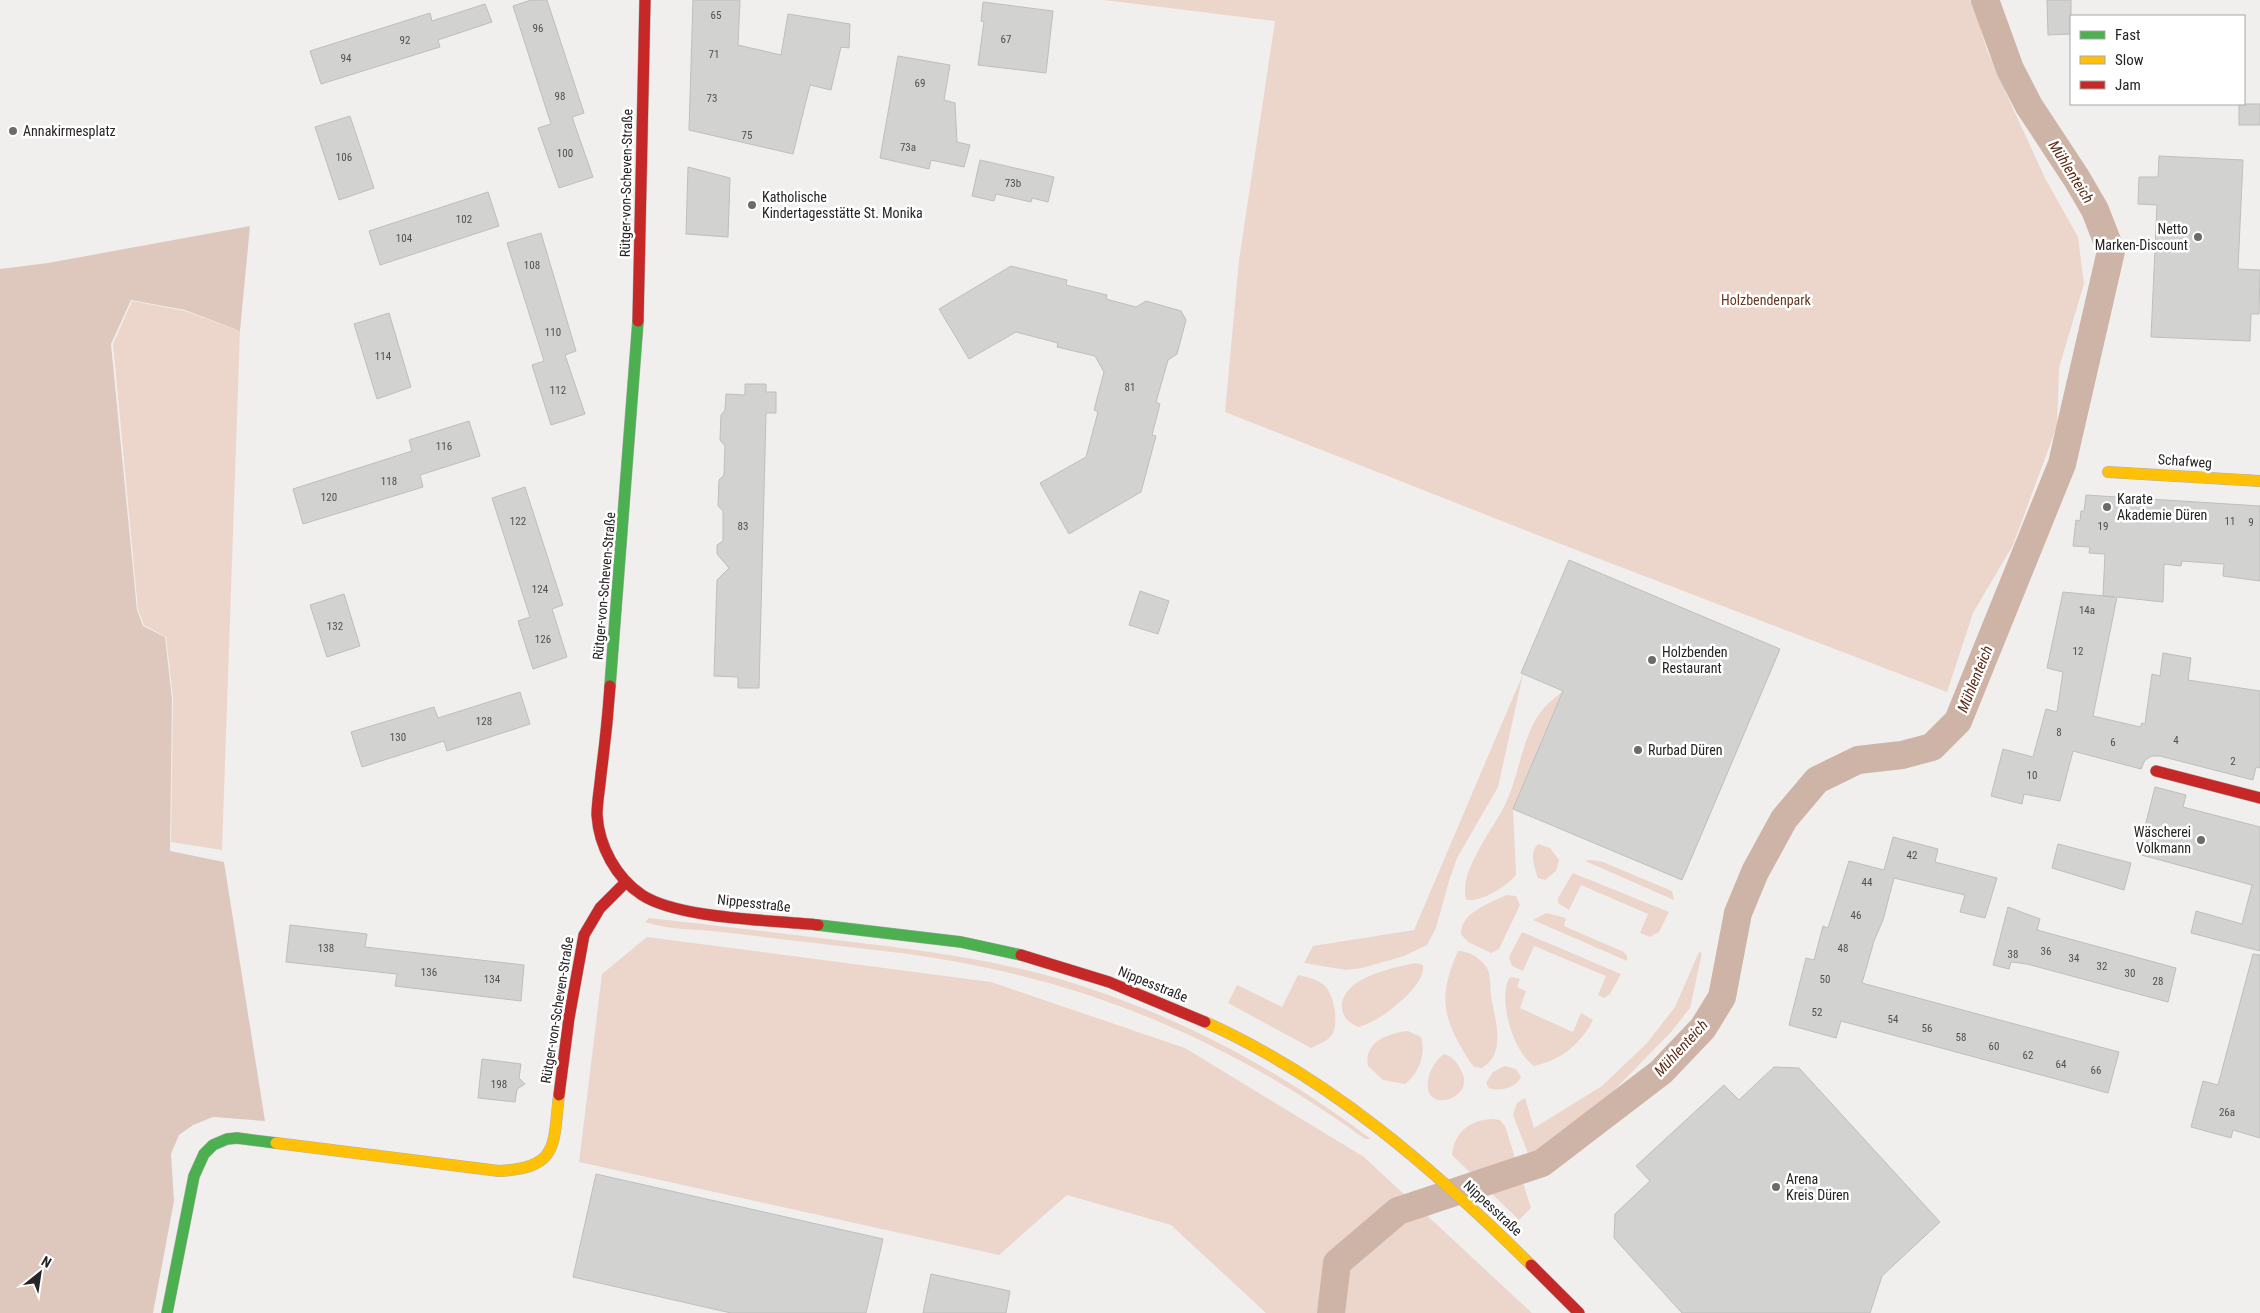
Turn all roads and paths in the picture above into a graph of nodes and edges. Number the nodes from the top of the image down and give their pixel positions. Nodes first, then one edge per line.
1 (645, 0) edge
2 (2108, 472) dead end
3 (2260, 481) edge
4 (2156, 771) dead end
5 (2260, 798) edge
6 (626, 882) junction
7 (167, 1313) edge
8 (1579, 1313) edge

1 - 6 street, Rütger-von-Scheven-Straße
2 - 3 street, Schafweg
4 - 5 street
6 - 7 street, Rütger-von-Scheven-Straße
6 - 8 street, Nippesstraße

